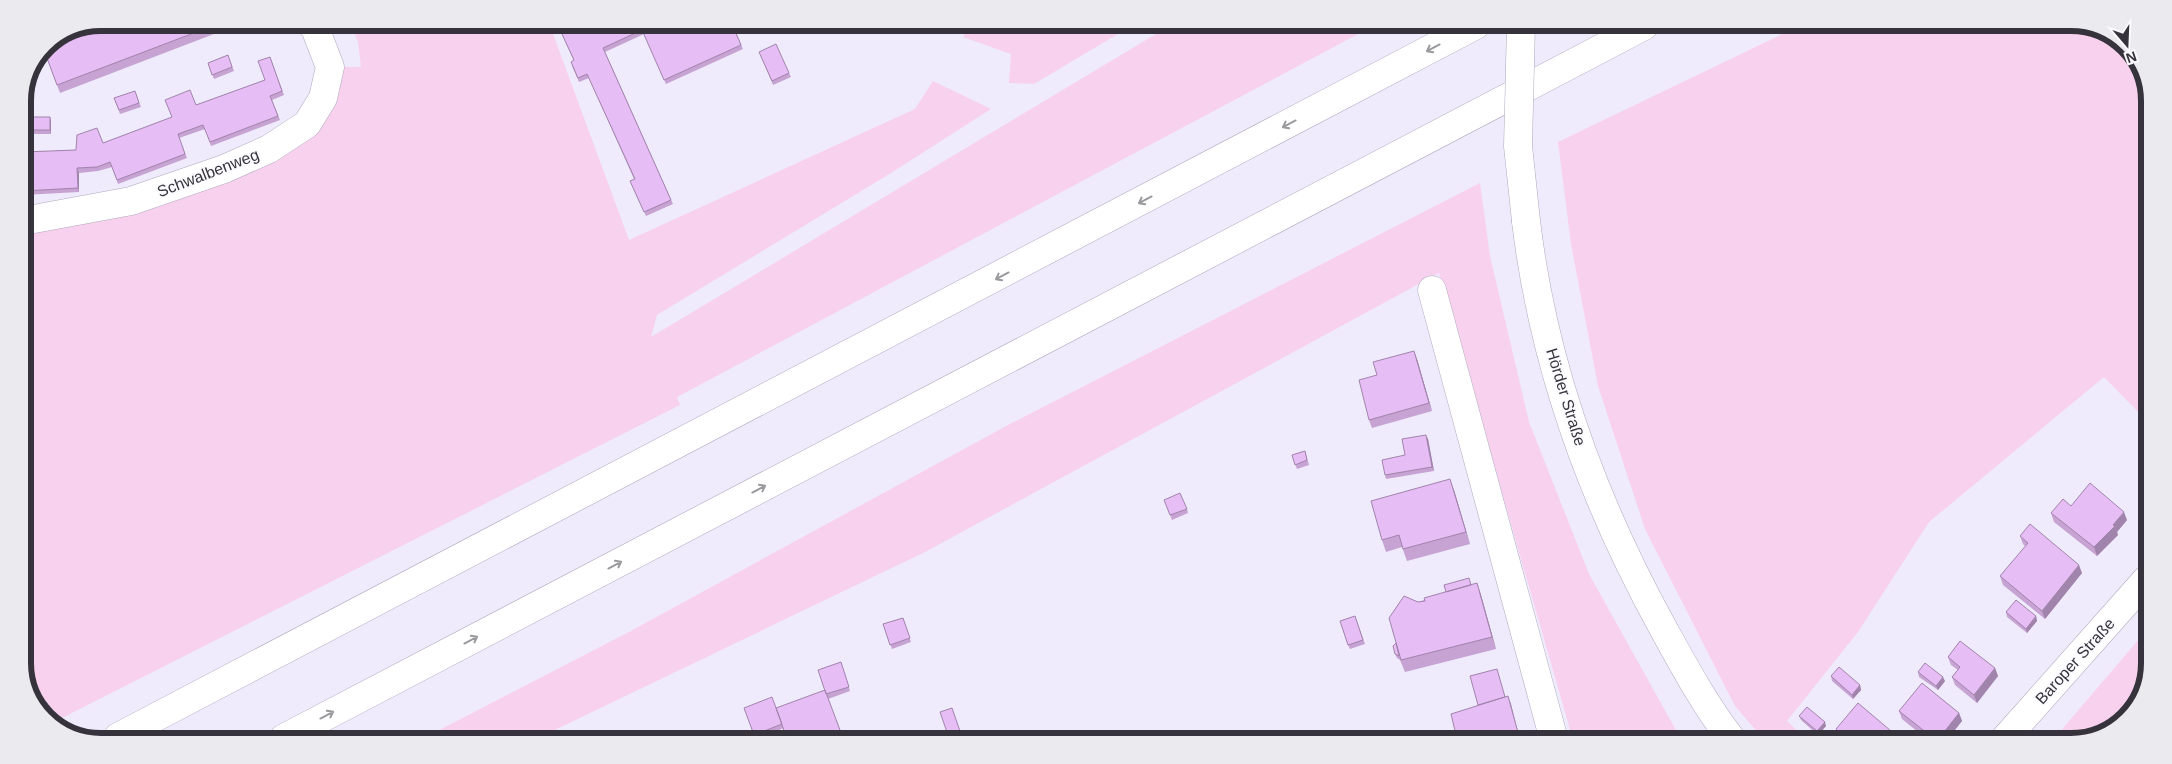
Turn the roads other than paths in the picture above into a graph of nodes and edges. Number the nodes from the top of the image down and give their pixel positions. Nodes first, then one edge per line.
1 (316, 31) edge
2 (1465, 31) edge
3 (1520, 31) edge
4 (1634, 31) edge
5 (31, 219) edge
6 (1432, 290) dead end
7 (2141, 586) edge
8 (128, 733) edge
9 (294, 733) edge
10 (1552, 733) edge
11 (1724, 733) edge
12 (2010, 733) edge

1 - 5 main road, Schwalbenweg
2 -> 8 main road
3 - 11 main road, Hörder Straße, bridge
9 -> 4 main road
6 - 10 main road
7 - 12 main road, Baroper Straße

